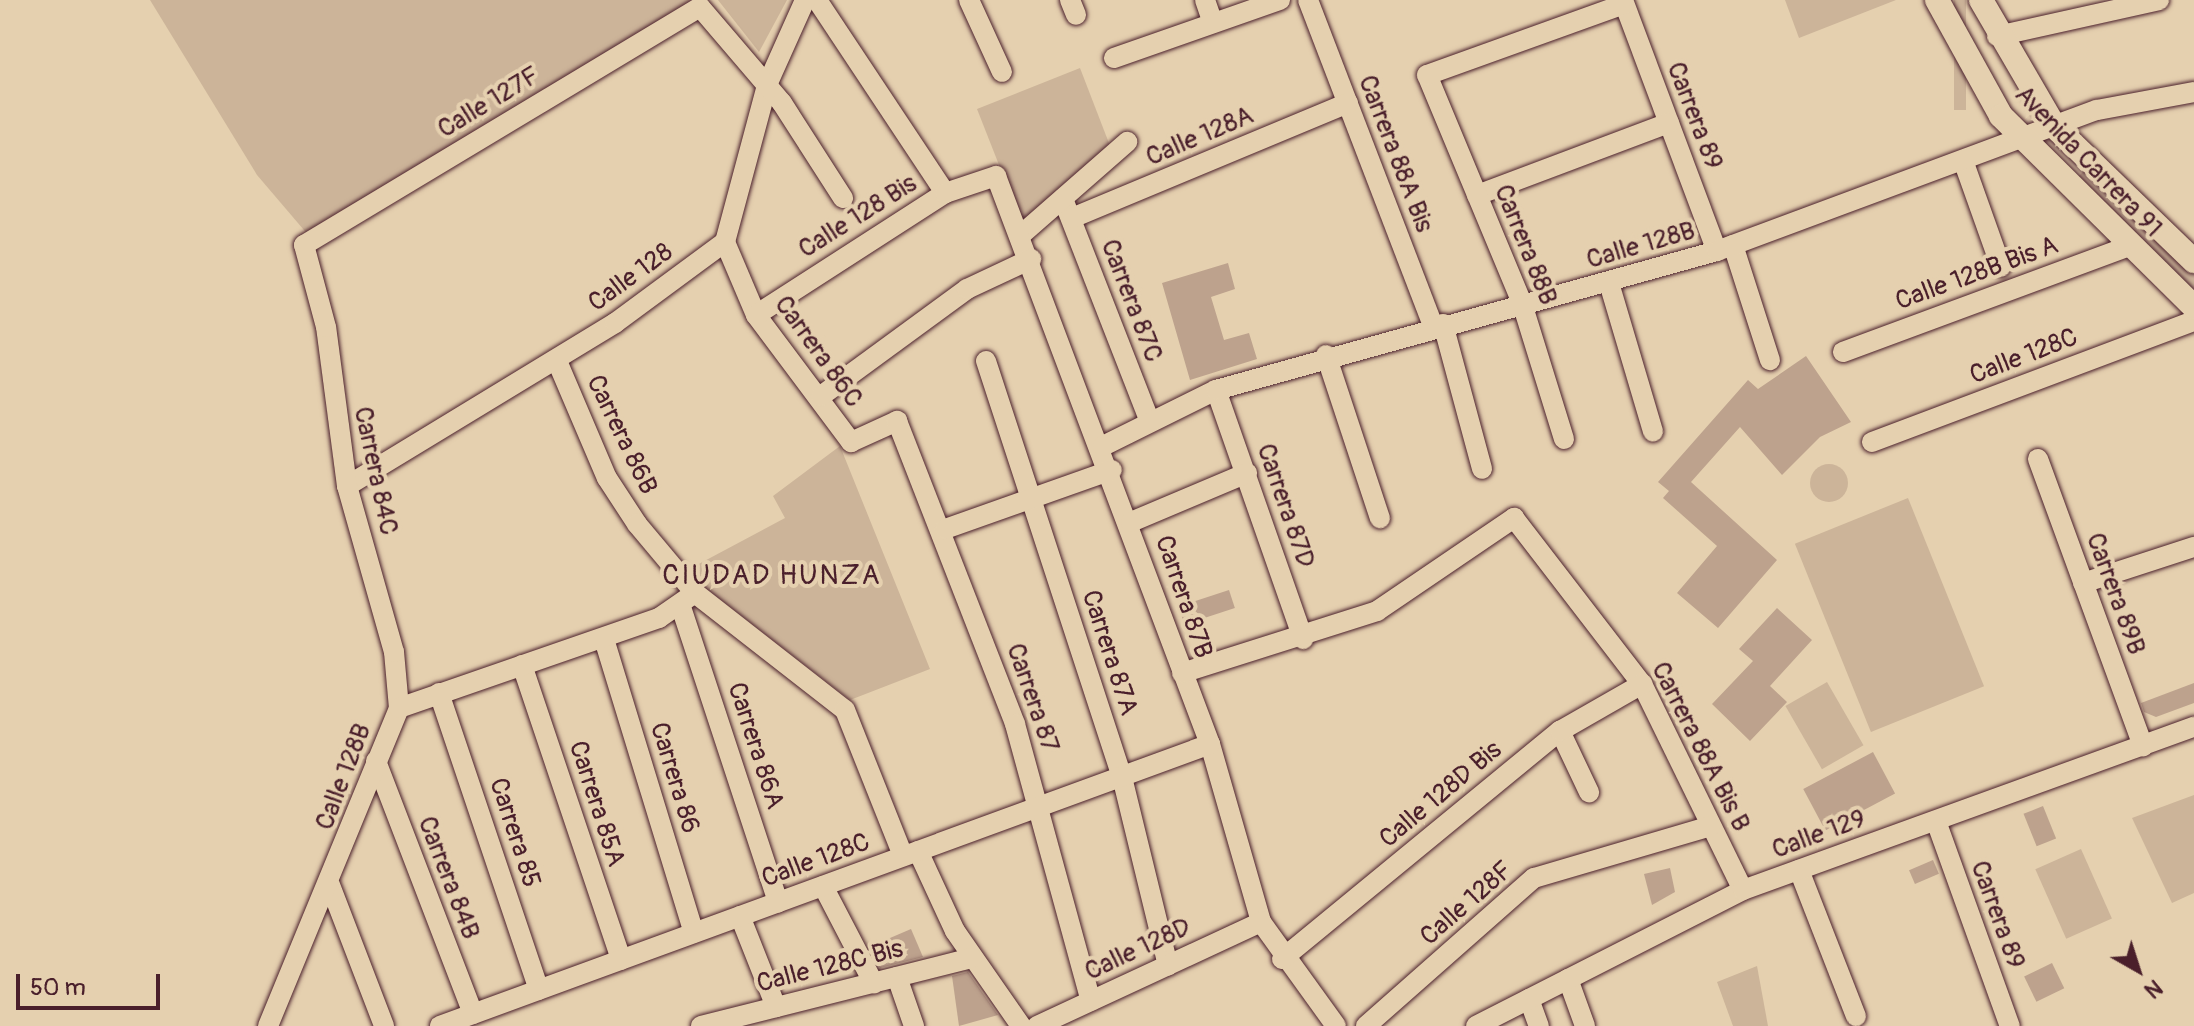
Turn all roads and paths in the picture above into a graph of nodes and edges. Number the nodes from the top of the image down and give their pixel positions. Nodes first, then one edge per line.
1 (805, 0) edge
2 (817, 0) edge
3 (969, 0) edge
4 (1205, 0) edge
5 (1280, 0) edge
6 (1308, 0) edge
7 (1937, 0) edge
8 (1981, 0) edge
9 (2159, 0) edge
10 (1624, 2) edge
11 (1213, 23) junction
12 (1997, 36) junction
13 (1114, 58) dead end
14 (1002, 72) dead end
15 (767, 85) junction
16 (2194, 92) edge
17 (1348, 103) junction
18 (1669, 123) junction
19 (2055, 127) junction
20 (2021, 141) junction
21 (1127, 142) dead end
22 (1964, 163) junction
23 (994, 174) joint
24 (945, 193) junction
25 (1477, 195) junction
26 (843, 198) dead end
27 (1063, 199) junction
28 (1072, 218) junction
29 (1022, 234) junction
30 (2184, 240) edge
31 (725, 242) junction
32 (304, 245) joint
33 (2129, 246) junction
34 (1725, 248) junction
35 (1031, 259) junction
36 (2194, 261) edge
37 (2001, 267) dead end
38 (1609, 283) junction
39 (1522, 303) junction
40 (2194, 307) edge
41 (756, 315) junction
42 (2194, 321) edge
43 (1438, 325) junction
44 (1843, 352) dead end
45 (1326, 355) junction
46 (1770, 360) dead end
47 (557, 361) junction
48 (986, 361) dead end
49 (1216, 390) junction
50 (821, 396) junction
51 (897, 421) joint
52 (1150, 422) junction
53 (1653, 432) dead end
54 (1564, 439) dead end
55 (1872, 442) dead end
56 (1103, 446) junction
57 (2038, 459) dead end
58 (1482, 469) dead end
59 (1112, 470) junction
60 (1247, 473) junction
61 (347, 486) junction
62 (1032, 502) junction
63 (1380, 518) dead end
64 (1131, 522) junction
65 (945, 529) junction
66 (2194, 547) edge
67 (2083, 583) junction
68 (688, 600) junction
69 (604, 639) junction
70 (1303, 639) junction
71 (522, 665) junction
72 (1182, 673) junction
73 (1642, 684) junction
74 (439, 693) junction
75 (399, 708) junction
76 (2194, 727) edge
77 (1560, 731) junction
78 (1210, 744) junction
79 (2143, 746) junction
80 (376, 761) junction
81 (1122, 777) junction
82 (1589, 792) dead end
83 (1041, 806) junction
84 (1936, 821) junction
85 (1711, 826) junction
86 (911, 854) junction
87 (1799, 870) junction
88 (330, 885) junction
89 (823, 886) junction
90 (1743, 890) junction
91 (778, 902) junction
92 (740, 916) junction
93 (1261, 922) junction
94 (694, 933) junction
95 (972, 958) junction
96 (1282, 959) junction
97 (621, 960) junction
98 (1168, 965) junction
99 (897, 977) junction
100 (1568, 979) junction
101 (874, 984) junction
102 (539, 990) junction
103 (1529, 999) junction
104 (1091, 1001) junction
105 (776, 1007) junction
106 (473, 1014) junction
107 (1856, 1016) dead end
108 (272, 1023) edge
109 (384, 1026) edge
110 (440, 1026) edge
111 (701, 1026) edge
112 (914, 1026) edge
113 (1021, 1026) edge
114 (1037, 1026) edge
115 (1336, 1026) edge
116 (1366, 1026) edge
117 (1476, 1026) edge
118 (1539, 1026) edge
119 (1585, 1026) edge
120 (2010, 1026) edge

1 - 15 street
2 - 24 street
3 - 14 street
4 - 11 street
5 - 11 street
6 - 17 street, Carrera 88A Bis
7 - 20 main road, Avenida Carrera 91
8 - 12 main road, Avenida Carrera 91
9 - 12 street
10 - 18 street, Carrera 89
10 - 25 street, Carrera 88B
11 - 13 street
12 - 19 main road, Avenida Carrera 91
15 - 26 street, Calle 128 Bis
15 - 31 street
15 - 32 street, Calle 127F
16 - 19 street, Calle 128B
17 - 28 street, Calle 128A
17 - 43 street, Carrera 88A Bis
18 - 25 street
18 - 34 street, Carrera 89
19 - 20 street, Calle 128B
19 - 30 main road, Avenida Carrera 91
20 - 22 street, Calle 128B
20 - 33 main road, Avenida Carrera 91
21 - 27 street, Calle 128A
22 - 34 street, Calle 128B
22 - 37 street
23 - 24 street, Calle 128 Bis
23 - 29 street, Carrera 87B
24 - 41 street, Calle 128 Bis
25 - 39 street, Carrera 88B
27 - 28 street, Carrera 87C
27 - 29 street, Calle 128A
28 - 52 street, Carrera 87C
29 - 35 street, Carrera 87B
30 - 36 main road, Avenida Carrera 91
31 - 41 street, Carrera 86C
31 - 47 street, Calle 128
32 - 61 street, Carrera 84C
33 - 40 main road, Avenida Carrera 91
33 - 44 street, Calle 128B Bis A
34 - 38 street, Calle 128B
34 - 46 street, Carrera 89
35 - 50 street
35 - 56 street, Carrera 87B
38 - 39 street, Calle 128B
38 - 53 street
39 - 43 street, Calle 128B
39 - 54 street, Carrera 88B
41 - 50 street, Carrera 86C
42 - 55 street, Calle 128C
43 - 45 street, Calle 128B
43 - 58 street, Carrera 88A Bis
45 - 49 street, Calle 128B
45 - 63 street
47 - 61 street, Calle 128
47 - 68 street, Carrera 86B
48 - 62 street, Carrera 87A
49 - 52 street, Calle 128B
49 - 60 street, Carrera 87D
50 - 51 street, Carrera 86C
51 - 65 street, Carrera 87
52 - 56 street, Calle 128B
56 - 59 street, Carrera 87B
57 - 67 street, Carrera 89B
59 - 62 street
59 - 64 street, Carrera 87B
60 - 64 street
60 - 70 street, Carrera 87D
61 - 75 street, Carrera 84C
62 - 65 street
62 - 81 street, Carrera 87A
64 - 72 street, Carrera 87B
65 - 83 street, Carrera 87
66 - 67 street
67 - 79 street, Carrera 89B
68 - 69 street, Calle 128B
68 - 86 street, Carrera 86B
68 - 91 street, Carrera 86A
69 - 71 street, Calle 128B
69 - 94 street, Carrera 86
70 - 72 street
70 - 73 street, Carrera 88A Bis B
71 - 74 street, Calle 128B
71 - 97 street, Carrera 85A
72 - 78 street, Carrera 87B
73 - 77 street, Calle 128D Bis
73 - 85 street, Carrera 88A Bis B
74 - 75 street, Calle 128B
74 - 102 street, Carrera 85
75 - 80 street, Calle 128B
76 - 79 street, Calle 129
77 - 82 street
77 - 96 street, Calle 128D Bis
78 - 81 street, Calle 128C
78 - 93 street, Carrera 87B
79 - 84 street, Calle 129
80 - 88 street, Calle 128B
80 - 106 street, Carrera 84B
81 - 83 street, Calle 128C
81 - 98 street, Carrera 87A
83 - 86 street, Calle 128C
83 - 104 street, Carrera 87
84 - 87 street, Calle 129
84 - 120 street, Carrera 89
85 - 90 street, Carrera 88A Bis B
85 - 116 street, Calle 128F
86 - 89 street, Calle 128C
86 - 95 street, Carrera 86B
87 - 90 street, Calle 129
87 - 107 street
88 - 108 street, Calle 128B
88 - 109 street
89 - 91 street, Calle 128C
89 - 101 street
90 - 100 street, Calle 129
91 - 92 street, Calle 128C
92 - 94 street, Calle 128C
92 - 105 street
93 - 96 street, Carrera 87B
93 - 98 street, Calle 128D
94 - 97 street, Calle 128C
95 - 99 street, Calle 128C Bis
95 - 113 street, Carrera 86B
96 - 115 street, Carrera 87B
97 - 102 street, Calle 128C
98 - 104 street, Calle 128D
99 - 101 street, Calle 128C Bis
99 - 112 street
100 - 103 street, Calle 129
100 - 119 street
101 - 105 street, Calle 128C Bis
102 - 106 street, Calle 128C
103 - 117 street, Calle 129
103 - 118 street
104 - 114 street, Calle 128D
105 - 111 street, Calle 128C Bis
106 - 110 street, Calle 128C

